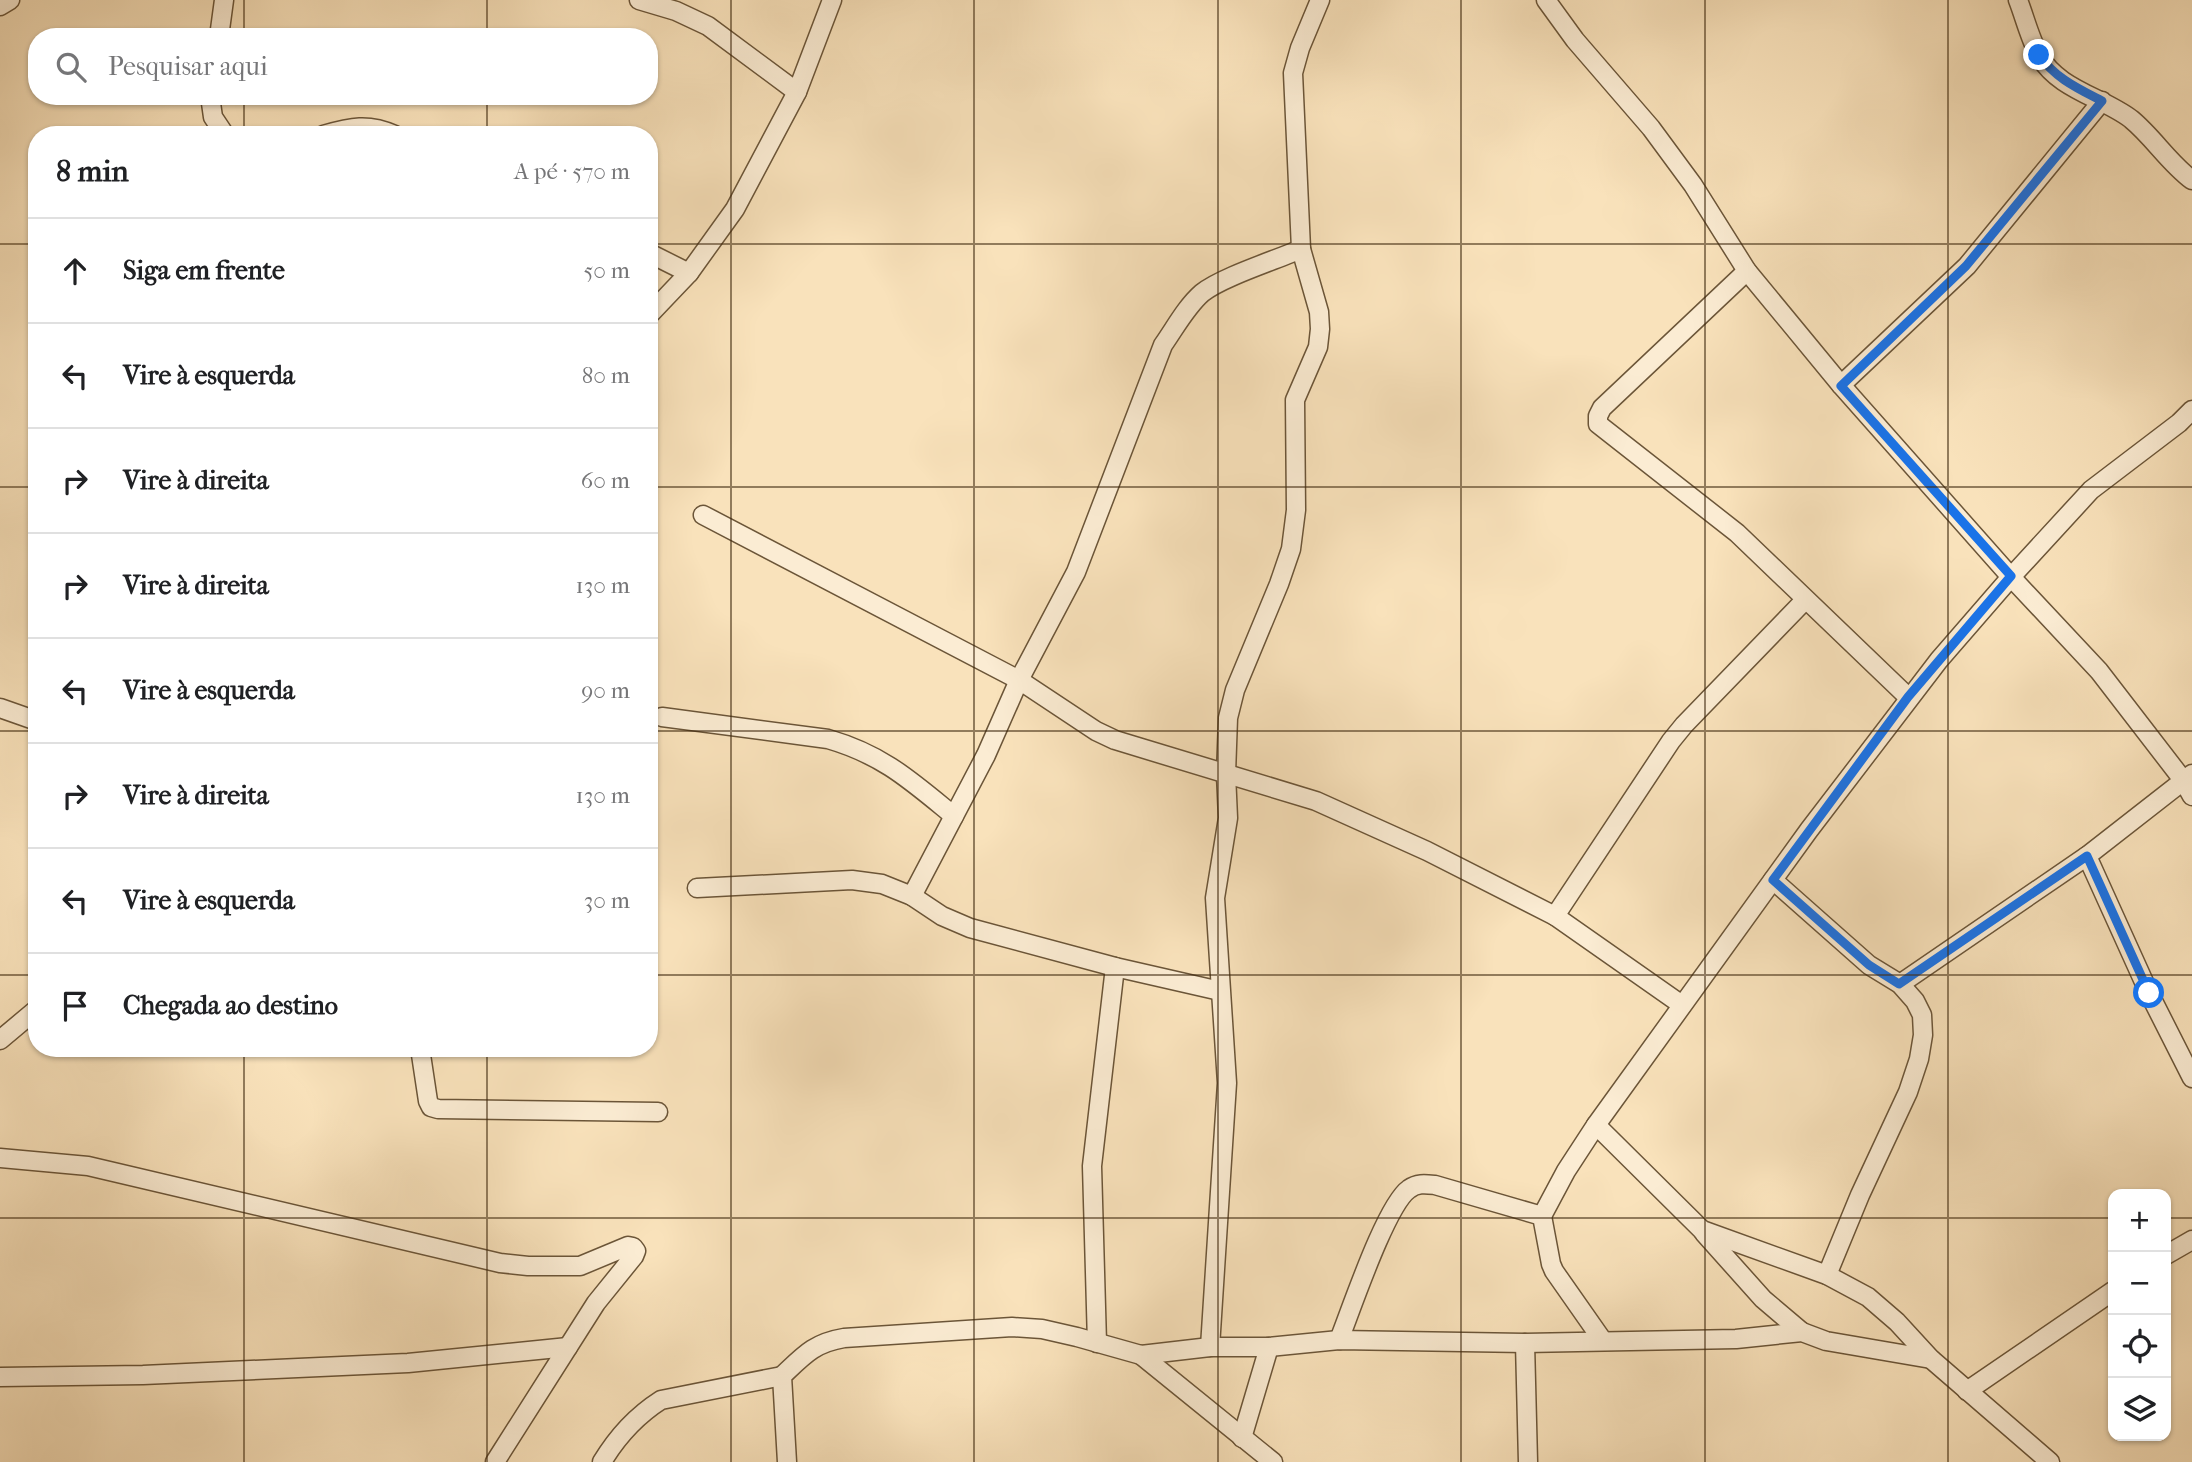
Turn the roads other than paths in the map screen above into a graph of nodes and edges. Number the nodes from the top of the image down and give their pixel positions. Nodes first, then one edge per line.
1 (10, 0) edge
2 (225, 0) edge
3 (639, 0) edge
4 (832, 0) edge
5 (1320, 0) edge
6 (1545, 0) edge
7 (2018, 0) edge
8 (0, 6) edge
9 (220, 28) edge
10 (797, 92) junction
11 (2102, 101) junction
12 (211, 105) edge
13 (219, 126) edge
14 (2192, 180) edge
15 (1301, 249) junction
16 (658, 258) edge
17 (1747, 271) junction
18 (689, 273) junction
19 (658, 306) edge
20 (1841, 386) junction
21 (2192, 410) edge
22 (703, 515) dead end
23 (2011, 576) junction
24 (1805, 600) junction
25 (1018, 680) junction
26 (1908, 697) junction
27 (0, 708) edge
28 (662, 717) dead end
29 (28, 718) edge
30 (1226, 774) junction
31 (2188, 777) edge
32 (2192, 796) edge
33 (954, 816) junction
34 (2087, 856) junction
35 (1773, 880) junction
36 (697, 888) dead end
37 (912, 896) junction
38 (1555, 916) junction
39 (1115, 967) junction
40 (1899, 984) junction
41 (1220, 991) junction
42 (1682, 1005) junction
43 (28, 1017) edge
44 (0, 1040) edge
45 (421, 1057) edge
46 (2192, 1078) edge
47 (658, 1112) dead end
48 (1595, 1125) junction
49 (0, 1158) edge
50 (1542, 1216) junction
51 (1702, 1230) junction
52 (2192, 1240) edge
53 (2171, 1252) edge
54 (1827, 1275) junction
55 (2108, 1293) edge
56 (1802, 1332) junction
57 (1339, 1340) junction
58 (1603, 1341) junction
59 (1097, 1343) junction
60 (1525, 1343) junction
61 (568, 1347) junction
62 (1210, 1347) junction
63 (1269, 1347) junction
64 (1141, 1355) junction
65 (1931, 1359) junction
66 (782, 1376) junction
67 (0, 1377) edge
68 (1967, 1391) junction
69 (1242, 1438) junction
70 (495, 1462) edge
71 (602, 1462) edge
72 (787, 1462) edge
73 (1273, 1462) edge
74 (1528, 1462) edge
75 (2050, 1462) edge

1 - 8 street
2 - 9 street
3 - 10 street
4 - 10 street
5 - 15 street
6 - 17 street
7 - 11 street
10 - 18 street
11 - 14 street
11 - 20 street
12 - 13 street
15 - 25 street
15 - 30 street
16 - 18 street
17 - 20 street
17 - 24 street
18 - 19 street
20 - 23 street
21 - 23 street
22 - 25 street
23 - 26 street
23 - 31 street
24 - 26 street
24 - 38 street
25 - 30 street
25 - 33 street
26 - 35 street
27 - 29 street
28 - 33 street
30 - 38 street
30 - 41 street
31 - 32 street
31 - 34 street
33 - 37 street
34 - 40 street
34 - 46 street
35 - 40 street
35 - 42 street
36 - 37 street
37 - 39 street
38 - 42 street
39 - 41 street
39 - 59 street
40 - 54 street
41 - 62 street
42 - 48 street
43 - 44 street
45 - 47 street
48 - 50 street
48 - 51 street
49 - 61 street
50 - 57 street
50 - 58 street
51 - 54 street
51 - 56 street
52 - 53 street
54 - 65 street
55 - 68 street
56 - 58 street
56 - 65 street
57 - 60 street
57 - 63 street
58 - 60 street
59 - 64 street
59 - 66 street
60 - 74 street
61 - 67 street
61 - 70 street
62 - 63 street
62 - 64 street
63 - 69 street
64 - 69 street
65 - 68 street
66 - 71 street
66 - 72 street
68 - 75 street
69 - 73 street

